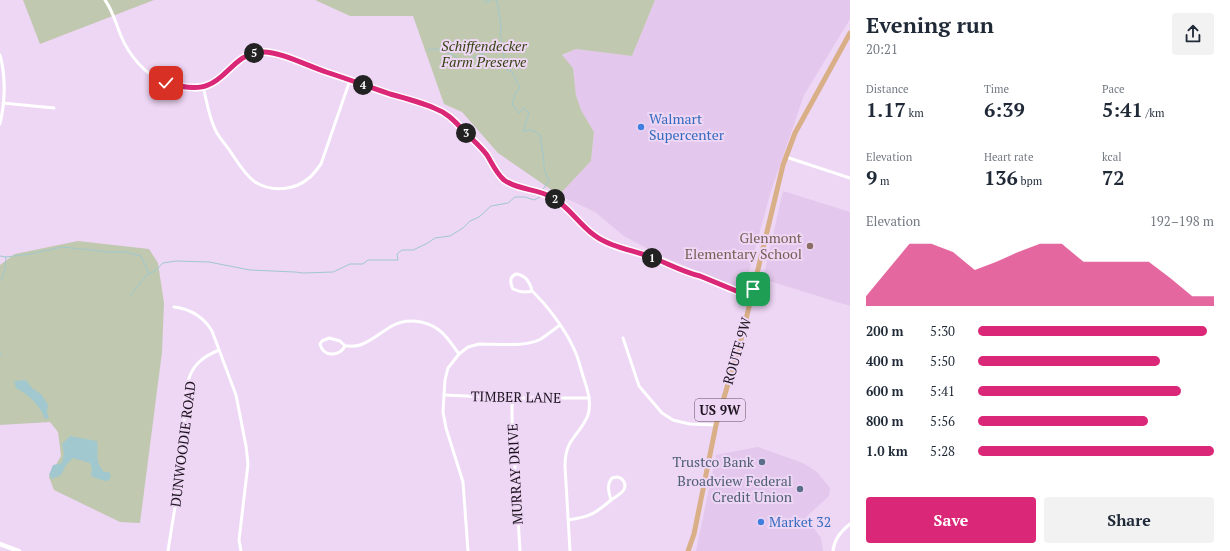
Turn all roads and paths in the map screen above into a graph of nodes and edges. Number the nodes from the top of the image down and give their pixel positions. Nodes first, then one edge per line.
1 (105, 0) edge
2 (850, 34) edge
3 (0, 55) edge
4 (350, 80) junction
5 (203, 86) junction
6 (3, 103) junction
7 (54, 108) dead end
8 (0, 124) edge
9 (786, 157) junction
10 (850, 178) edge
11 (532, 291) junction
12 (751, 297) junction
13 (174, 307) dead end
14 (560, 325) junction
15 (623, 338) dead end
16 (345, 346) junction
17 (219, 350) junction
18 (459, 354) junction
19 (444, 395) junction
20 (512, 398) junction
21 (589, 398) junction
22 (716, 425) junction
23 (611, 500) junction
24 (568, 520) junction
25 (850, 524) edge
26 (692, 540) junction
27 (0, 544) edge
28 (19, 551) edge
29 (168, 551) edge
30 (241, 551) edge
31 (468, 551) edge
32 (520, 551) edge
33 (570, 551) edge
34 (688, 551) edge
35 (691, 551) edge
36 (833, 551) edge

1 - 5 street
2 - 9 main road, ROUTE 9W / US 9W
3 - 6 street
4 - 5 street
4 - 5 street
4 - 12 street
6 - 7 street
6 - 8 street
9 - 10 street
9 - 12 main road, ROUTE 9W / US 9W
11 - 11 street
11 - 14 street
12 - 22 main road, ROUTE 9W / US 9W
13 - 17 street
14 - 18 street
14 - 21 street
15 - 22 street
16 - 16 street
16 - 18 street
17 - 29 street, DUNWOODIE ROAD
17 - 30 street
18 - 19 street
19 - 20 street, TIMBER LANE
19 - 31 street
20 - 21 street, TIMBER LANE
20 - 32 street, MURRAY DRIVE
21 - 24 street
22 - 26 main road, ROUTE 9W / US 9W
23 - 23 street
23 - 24 street
24 - 33 street
25 - 36 street
26 - 34 main road, ROUTE 9W / US 9W
26 - 35 main road, ROUTE 9W / US 9W
27 - 28 main road

